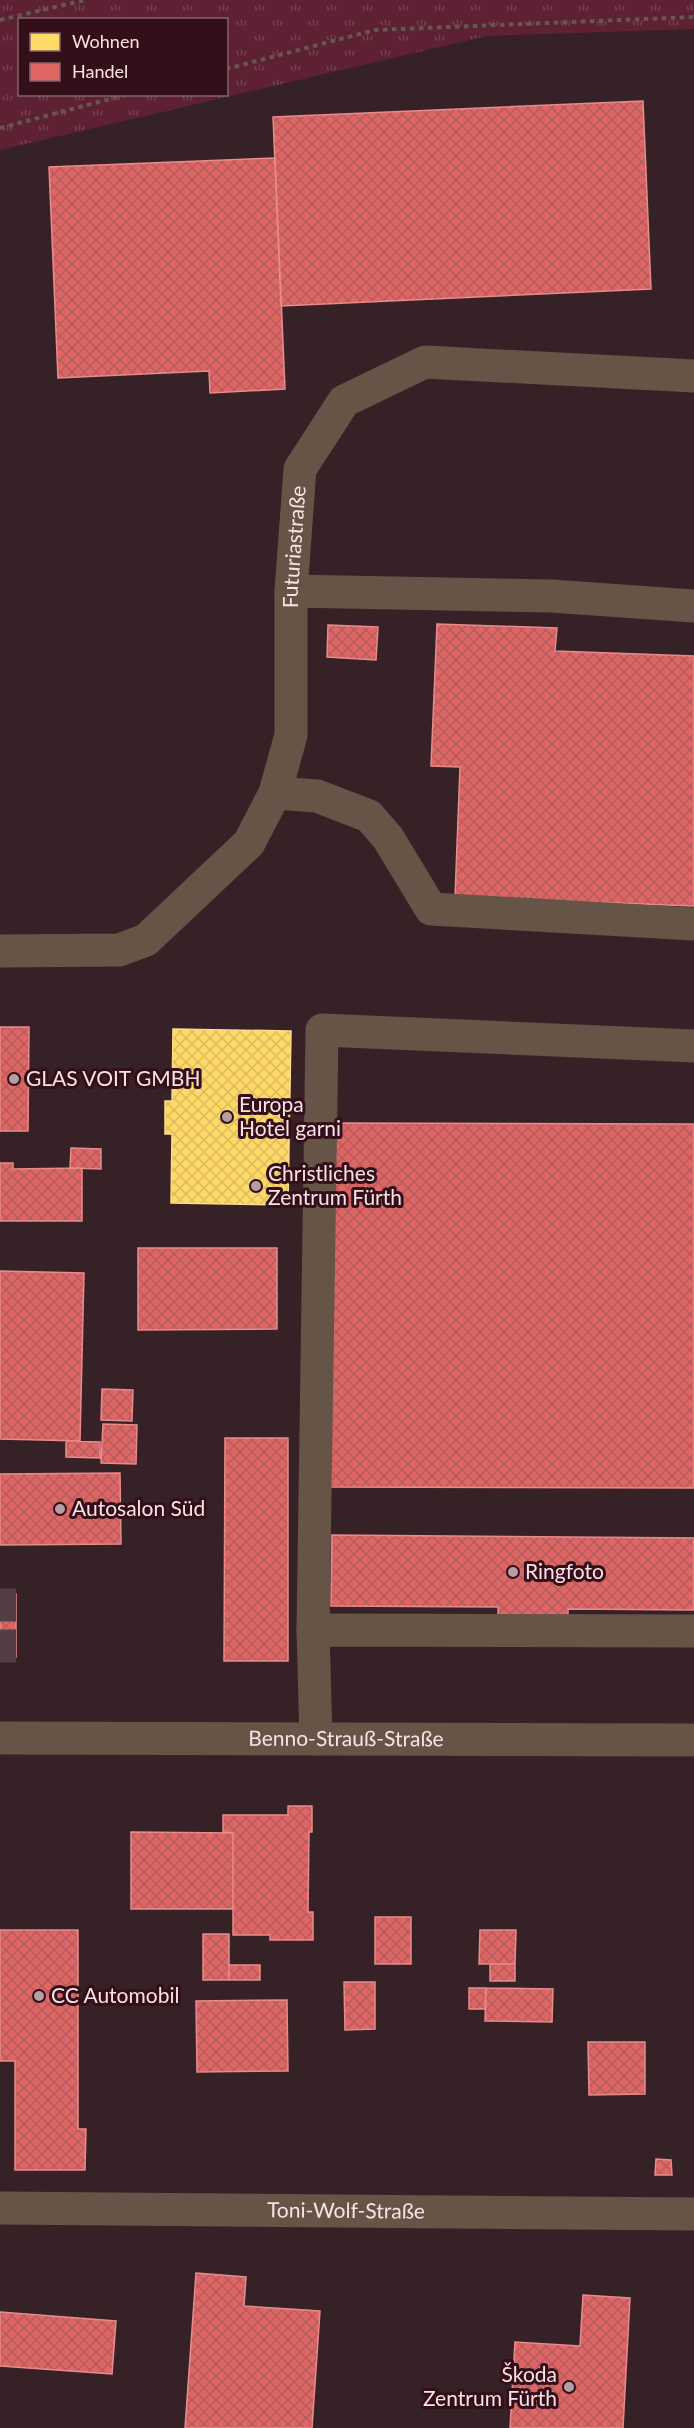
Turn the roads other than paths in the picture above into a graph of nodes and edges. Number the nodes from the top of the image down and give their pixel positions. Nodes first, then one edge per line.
1 (694, 376) edge
2 (291, 591) junction
3 (694, 606) edge
4 (275, 793) junction
5 (694, 924) edge
6 (0, 951) edge
7 (694, 1046) edge
8 (313, 1630) junction
9 (694, 1631) edge
10 (0, 1738) edge
11 (316, 1739) junction
12 (694, 1740) edge
13 (0, 2208) edge
14 (694, 2214) edge

1 - 2 street, Futuriastraße
2 - 3 street
2 - 4 street, Futuriastraße
4 - 5 street
4 - 6 street, Futuriastraße
7 - 8 street
8 - 9 street
8 - 11 street
10 - 11 street, Benno-Strauß-Straße
11 - 12 street, Benno-Strauß-Straße
13 - 14 street, Toni-Wolf-Straße

